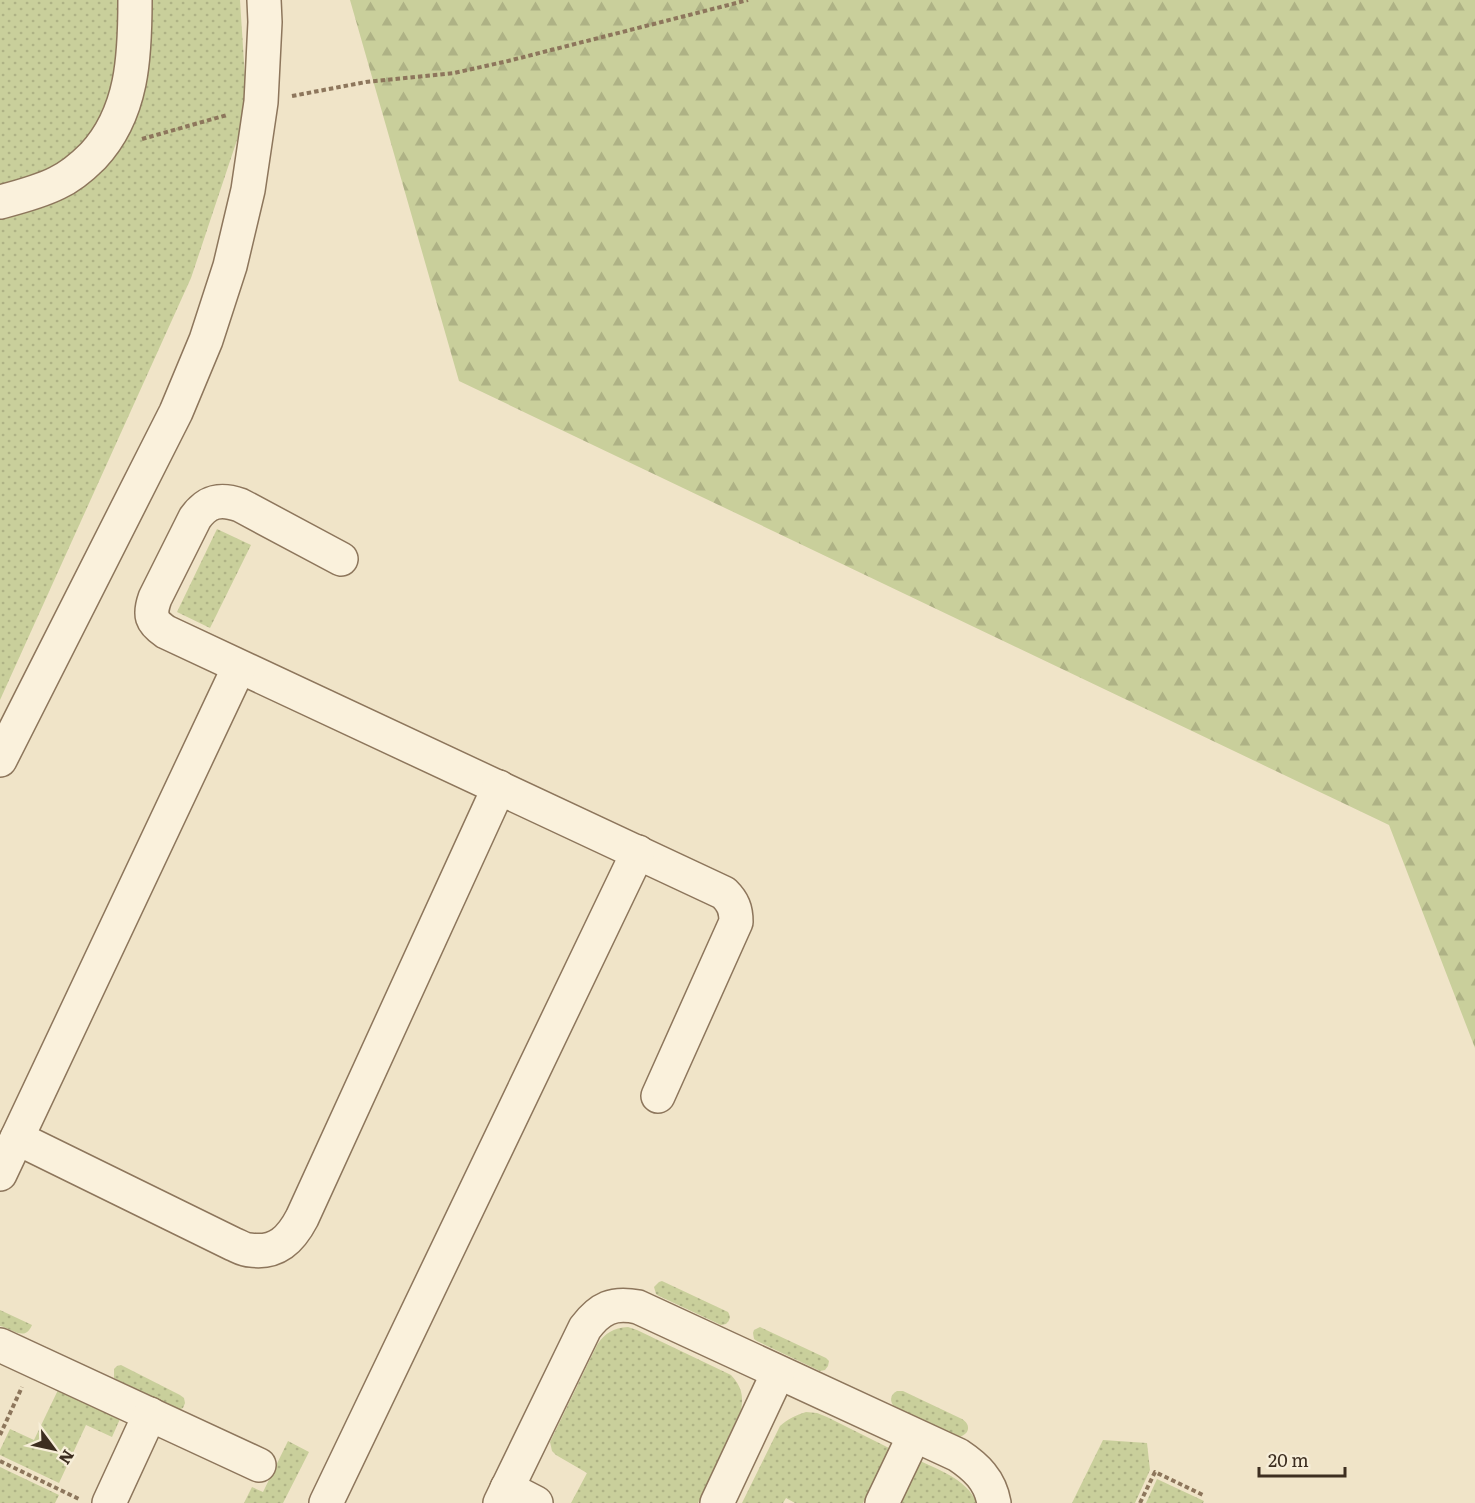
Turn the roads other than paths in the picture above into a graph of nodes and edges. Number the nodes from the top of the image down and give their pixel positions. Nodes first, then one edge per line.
1 (135, 0) edge
2 (264, 0) edge
3 (0, 202) edge
4 (341, 560) dead end
5 (239, 667) junction
6 (0, 760) edge
7 (499, 787) junction
8 (638, 852) junction
9 (658, 1096) dead end
10 (17, 1137) junction
11 (0, 1174) edge
12 (0, 1345) edge
13 (778, 1373) junction
14 (150, 1414) junction
15 (914, 1436) junction
16 (260, 1465) dead end
17 (503, 1496) edge
18 (109, 1503) edge
19 (326, 1503) edge
20 (536, 1503) edge
21 (717, 1503) edge
22 (882, 1503) edge
23 (994, 1503) edge

1 - 3 lane
2 - 6 lane
4 - 5 lane
5 - 7 lane
5 - 10 lane
7 - 8 lane
7 - 10 lane
8 - 9 lane
8 - 19 lane
10 - 11 lane
12 - 14 lane
13 - 15 lane
13 - 17 lane
13 - 21 lane
14 - 16 lane
14 - 18 lane
15 - 22 lane
15 - 23 lane
17 - 20 lane

